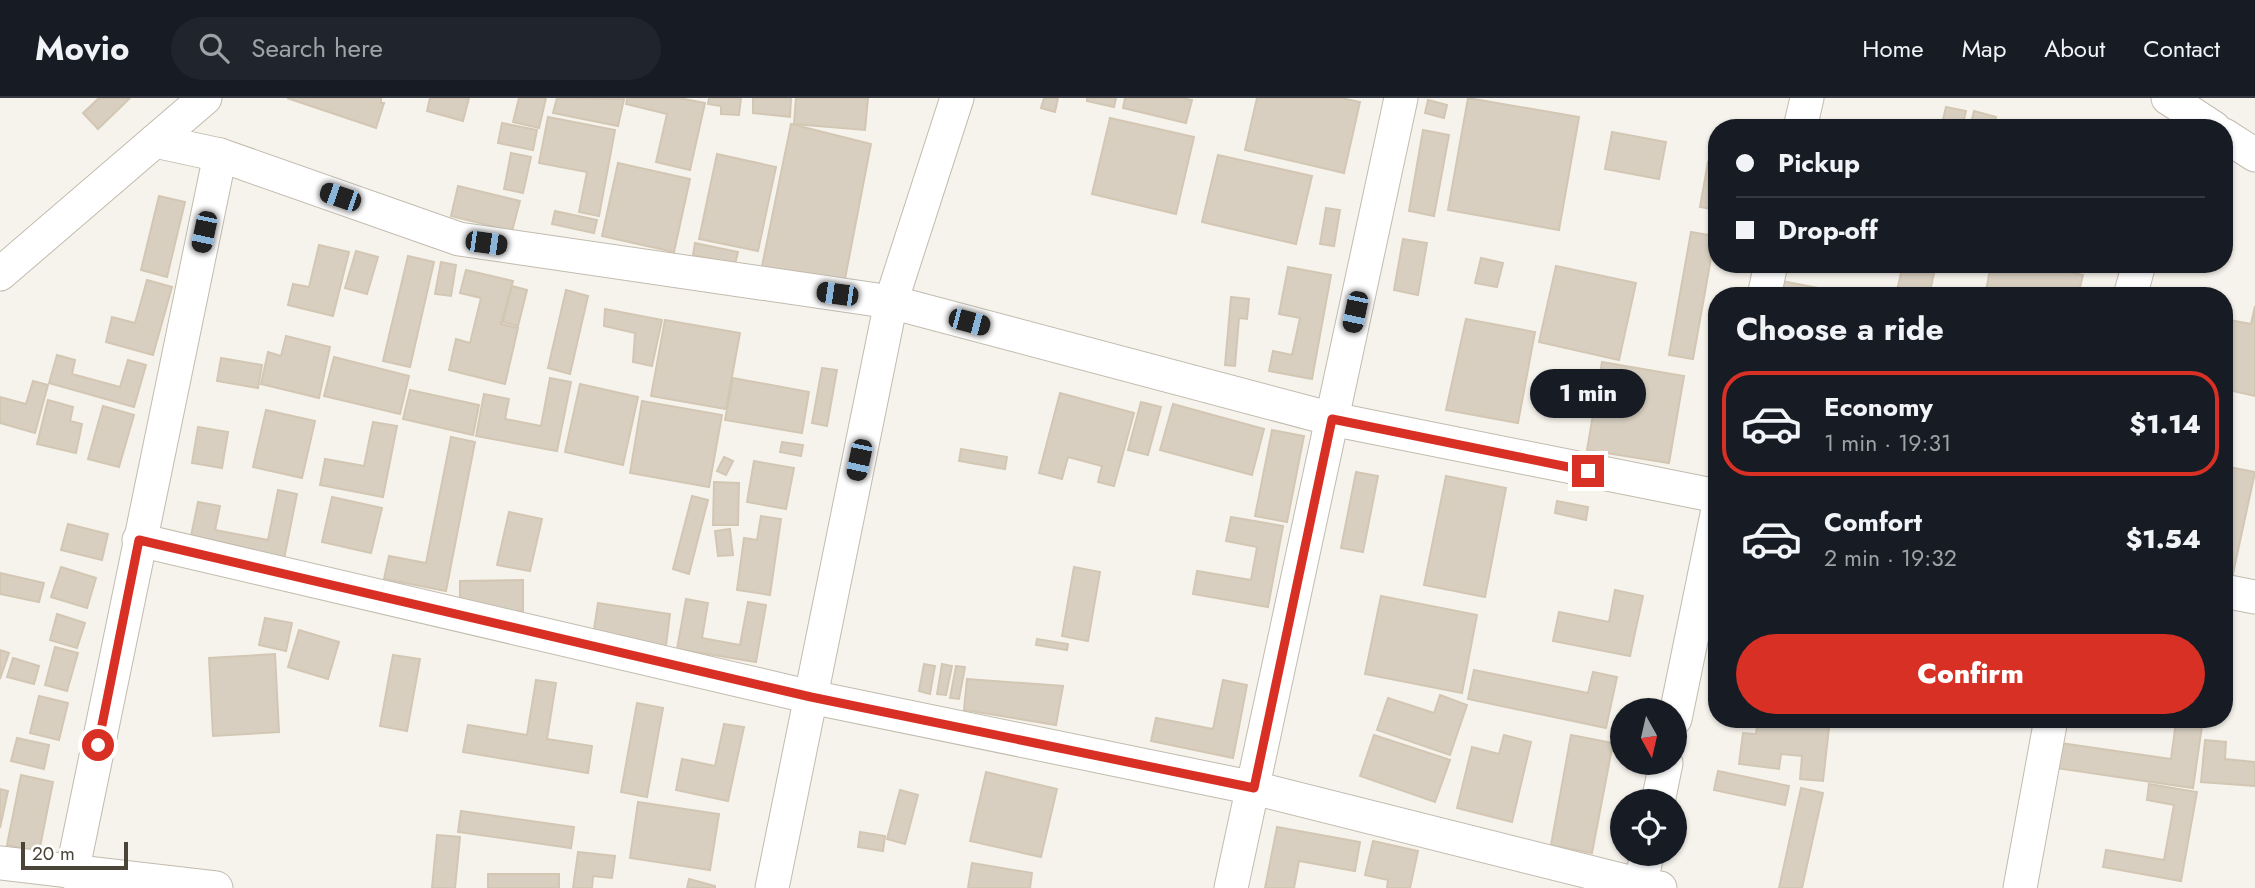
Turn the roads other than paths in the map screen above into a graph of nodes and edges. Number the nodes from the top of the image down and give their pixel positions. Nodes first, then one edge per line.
1 (205, 98) edge
2 (957, 98) edge
3 (1401, 98) edge
4 (1807, 98) edge
5 (2168, 98) edge
6 (1802, 119) edge
7 (2194, 119) edge
8 (155, 141) junction
9 (2233, 143) edge
10 (220, 155) junction
11 (2255, 155) edge
12 (0, 274) edge
13 (891, 302) junction
14 (1332, 419) junction
15 (1708, 494) edge
16 (139, 540) junction
17 (1708, 558) edge
18 (2233, 593) edge
19 (2255, 597) edge
20 (811, 697) junction
21 (1679, 698) edge
22 (2049, 728) edge
23 (1254, 788) junction
24 (0, 863) edge
25 (72, 873) junction
26 (1647, 879) edge
27 (216, 888) edge
28 (772, 888) edge
29 (1231, 888) edge
30 (2020, 888) edge

1 - 8 street
2 - 13 street
3 - 14 street
4 - 6 street
5 - 7 street
8 - 10 street
8 - 12 street
9 - 11 street
10 - 13 street
10 - 16 street
13 - 14 street
13 - 20 street
14 - 15 street
14 - 23 street
16 - 20 street
16 - 25 street
17 - 21 street
18 - 19 street
20 - 23 street
20 - 28 street
22 - 30 street
23 - 26 street
23 - 29 street
24 - 25 street
25 - 27 street

